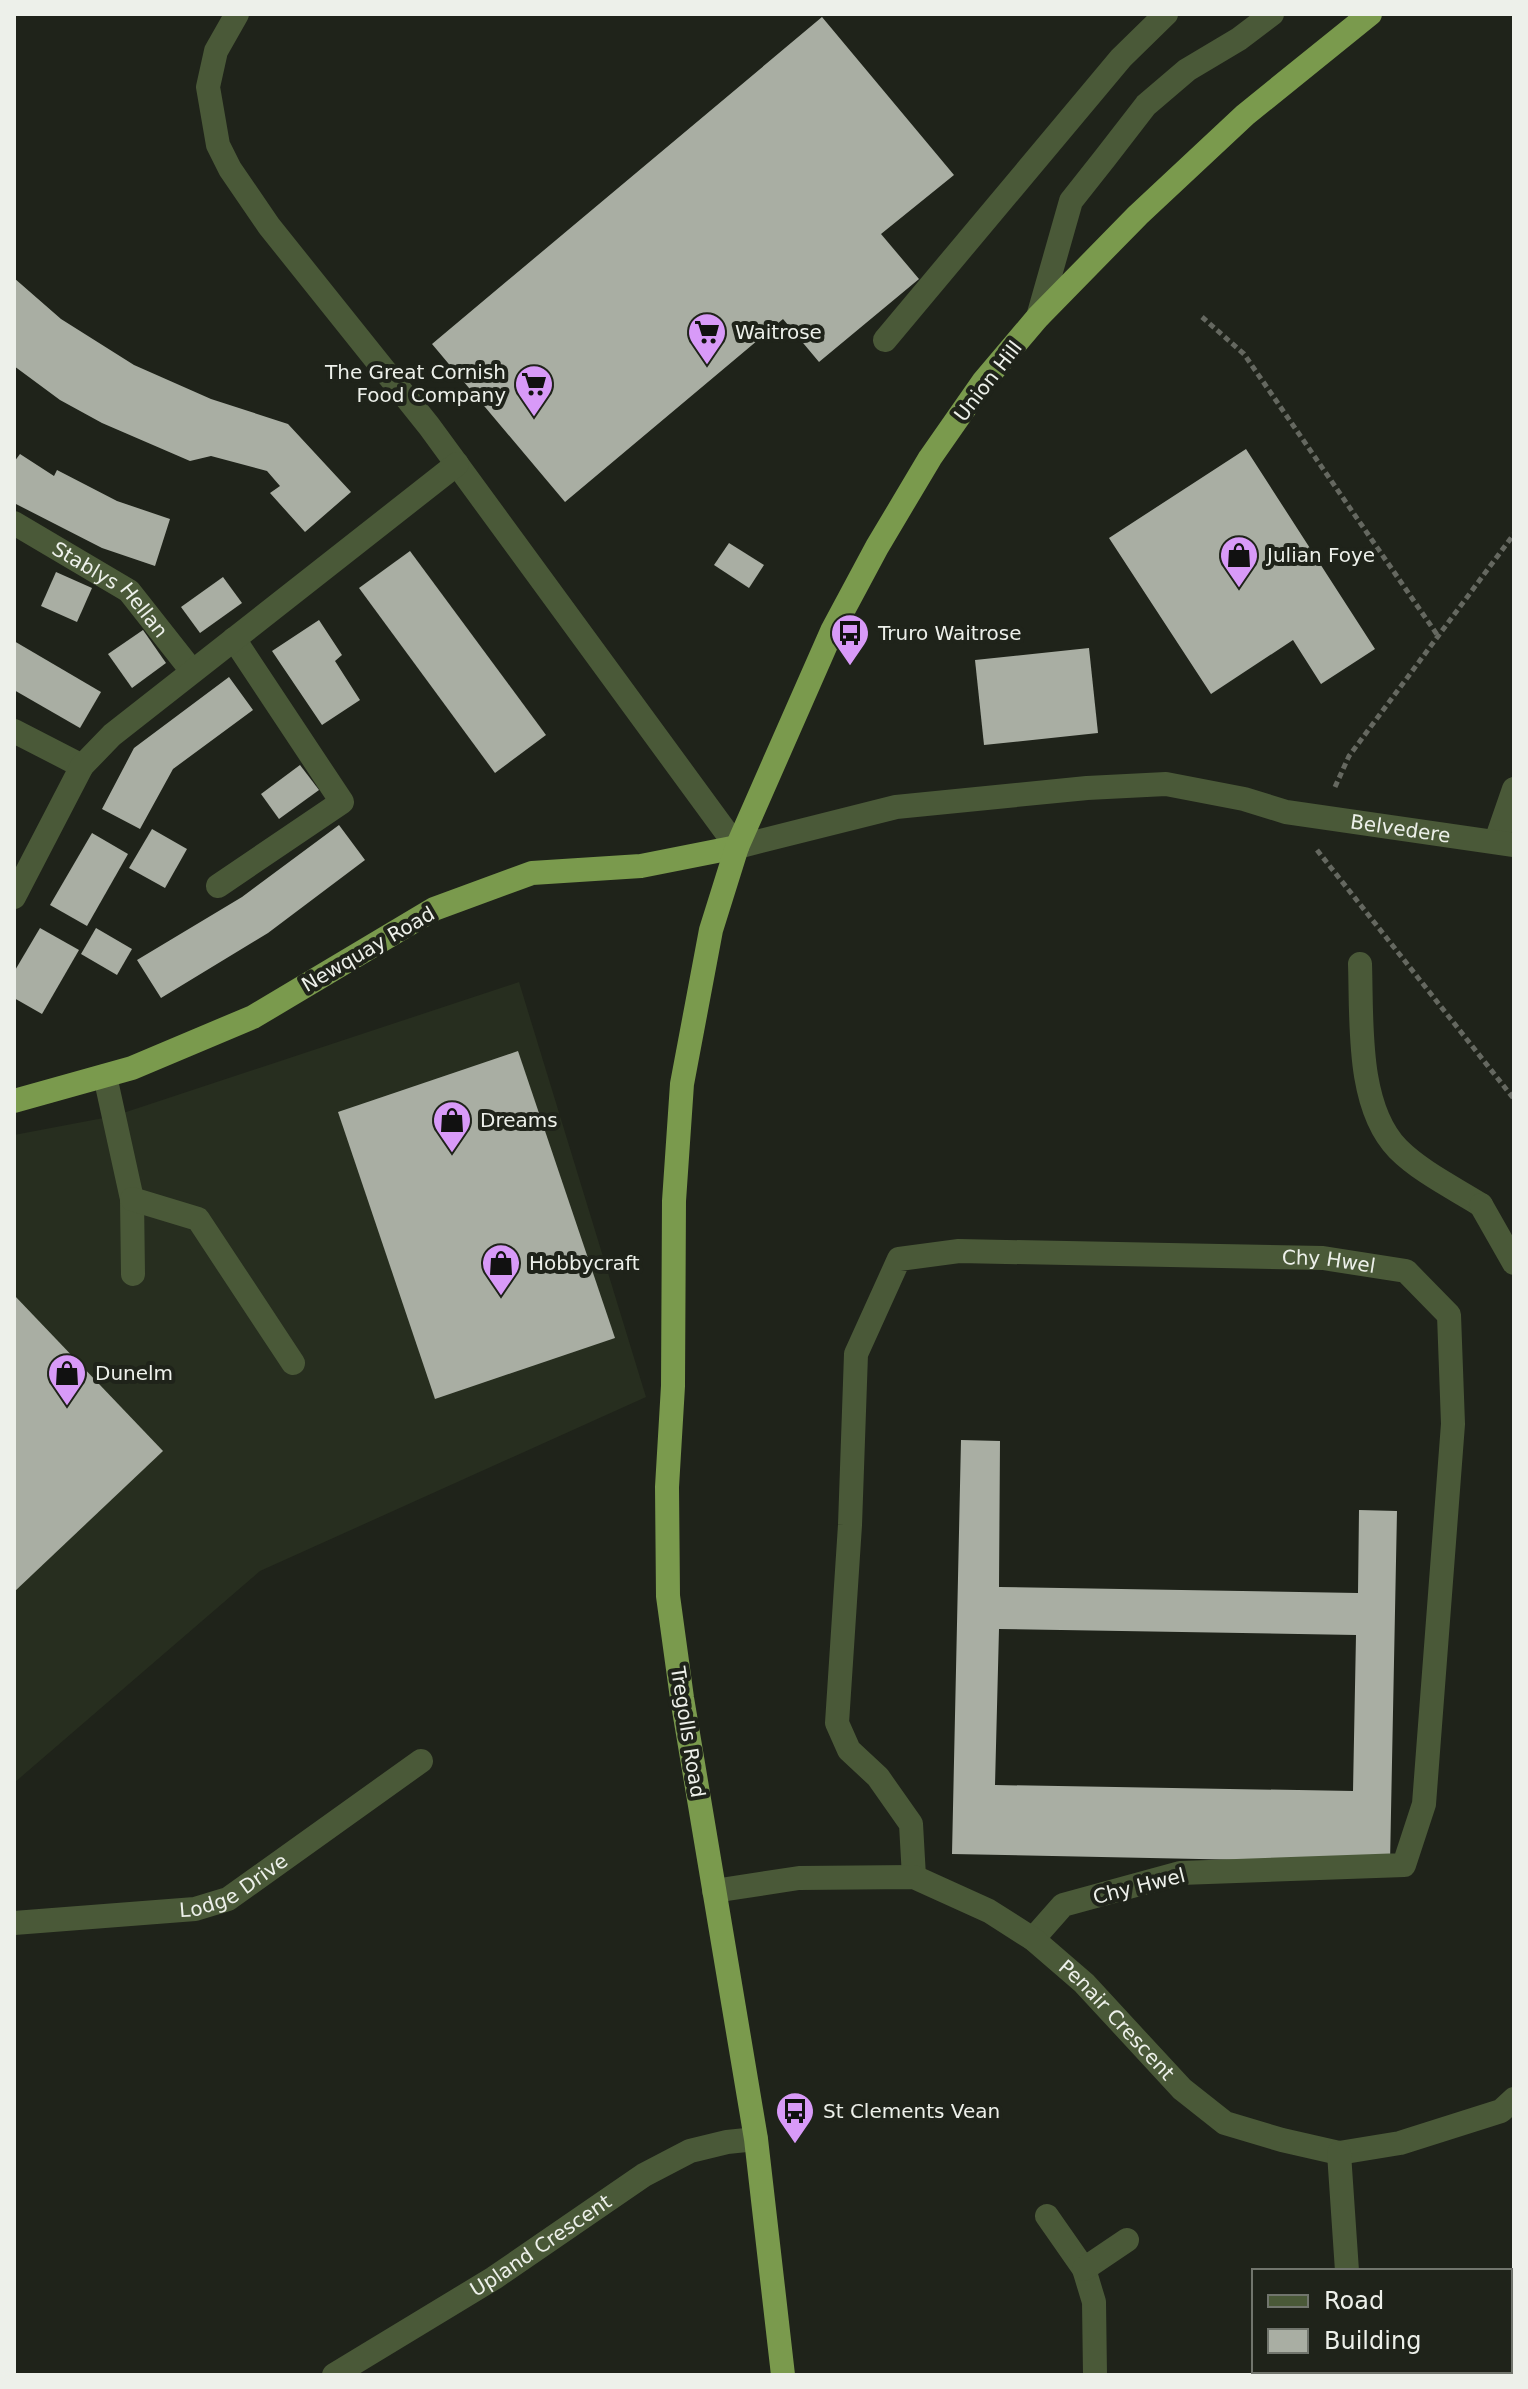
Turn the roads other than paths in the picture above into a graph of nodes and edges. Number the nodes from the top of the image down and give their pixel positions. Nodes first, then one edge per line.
1 (237, 14) edge
2 (1166, 14) edge
3 (1272, 14) edge
4 (1370, 14) edge
5 (1038, 317) junction
6 (885, 340) dead end
7 (457, 464) junction
8 (14, 523) edge
9 (234, 639) junction
10 (192, 671) junction
11 (14, 731) edge
12 (82, 766) junction
13 (1514, 789) edge
14 (1505, 843) edge
15 (737, 847) junction
16 (218, 886) dead end
17 (14, 897) edge
18 (1360, 964) dead end
19 (105, 1076) junction
20 (682, 1084) joint
21 (14, 1101) edge
22 (132, 1199) junction
23 (1512, 1255) edge
24 (133, 1274) dead end
25 (293, 1363) dead end
26 (421, 1761) dead end
27 (914, 1877) junction
28 (714, 1891) junction
29 (14, 1923) edge
30 (1033, 1939) junction
31 (1514, 2099) edge
32 (756, 2139) junction
33 (1339, 2153) junction
34 (1047, 2216) dead end
35 (1127, 2240) dead end
36 (1084, 2269) junction
37 (1347, 2269) edge
38 (334, 2375) edge
39 (783, 2375) edge
40 (1095, 2375) edge

1 - 7 street
2 - 6 street
3 - 5 street
4 - 5 highway, Union Hill
5 - 15 highway, Union Hill
7 - 9 street
7 - 15 street
8 - 10 street, Stablys Hellan
9 - 10 street
9 - 16 street
10 - 12 street
11 - 12 street
12 - 17 street
13 - 14 street
14 - 15 street, Belvedere
15 - 19 highway, Newquay Road
15 - 20 highway, Union Hill
18 - 23 street
19 - 21 highway, Newquay Road
19 - 22 street
20 - 28 highway, Tregolls Road
22 - 24 street
22 - 25 street
26 - 29 street, Lodge Drive
27 - 28 street, Penair Crescent
27 - 30 street, Penair Crescent
27 - 30 street, Chy Hwel
28 - 32 highway, Tregolls Road
30 - 33 street, Penair Crescent
31 - 33 street, Penair Crescent
32 - 38 street, Upland Crescent
32 - 39 highway, Tregolls Road
33 - 37 street
34 - 36 street
35 - 36 street
36 - 40 street

